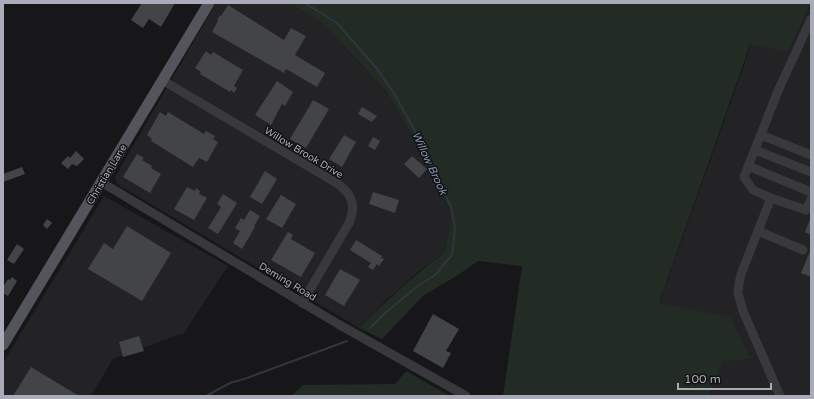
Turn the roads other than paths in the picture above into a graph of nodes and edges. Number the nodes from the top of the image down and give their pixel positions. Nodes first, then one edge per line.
1 (209, 3) edge
2 (811, 19) edge
3 (162, 80) junction
4 (761, 135) junction
5 (755, 150) junction
6 (811, 155) edge
7 (748, 166) junction
8 (811, 172) edge
9 (101, 182) junction
10 (811, 192) edge
11 (771, 198) junction
12 (811, 199) edge
13 (758, 231) junction
14 (803, 250) dead end
15 (302, 303) junction
16 (3, 345) edge
17 (466, 396) edge
18 (780, 396) edge

1 - 3 main road, Christian Lane
2 - 4 street
3 - 9 main road, Christian Lane
3 - 15 street, Willow Brook Drive
4 - 5 street
4 - 6 street
5 - 7 street
5 - 8 street
7 - 10 street
7 - 11 street
9 - 15 street, Deming Road
9 - 16 main road, Christian Lane
11 - 12 street
11 - 13 street
13 - 14 street
13 - 18 street
15 - 17 street, Deming Road

